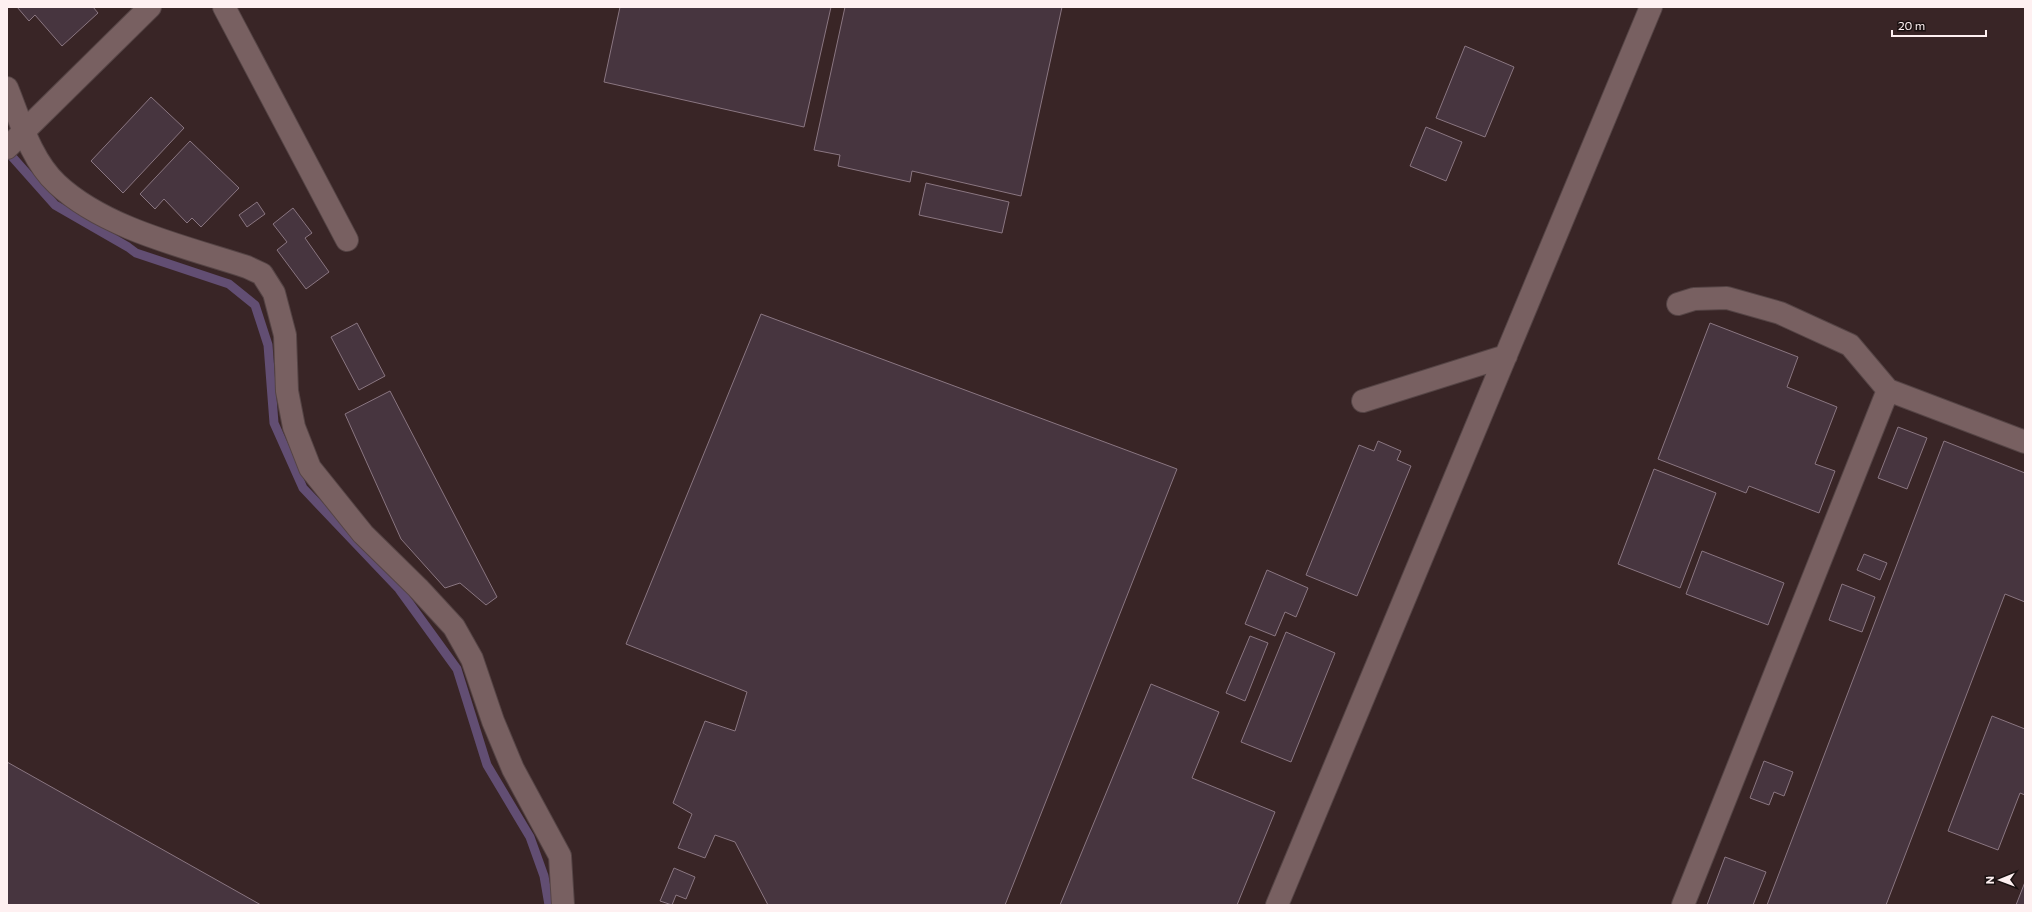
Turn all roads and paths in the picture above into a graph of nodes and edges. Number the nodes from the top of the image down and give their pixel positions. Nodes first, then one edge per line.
1 (150, 7) edge
2 (224, 7) edge
3 (1651, 7) edge
4 (7, 88) edge
5 (25, 132) junction
6 (7, 148) edge
7 (347, 240) dead end
8 (1678, 304) dead end
9 (1506, 356) junction
10 (1888, 390) junction
11 (1363, 401) dead end
12 (2025, 442) edge
13 (563, 905) edge
14 (1278, 905) edge
15 (1683, 905) edge

1 - 5 street
2 - 7 street
3 - 9 street
4 - 5 street
5 - 6 street
5 - 13 street
8 - 10 street
9 - 11 street
9 - 14 street
10 - 12 street
10 - 15 street

